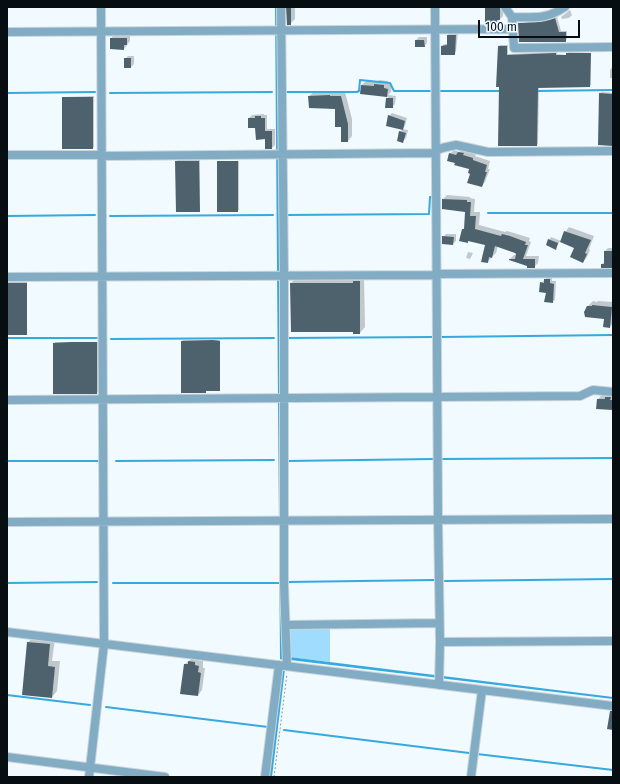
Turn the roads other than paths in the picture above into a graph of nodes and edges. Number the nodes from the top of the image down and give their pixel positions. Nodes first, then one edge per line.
1 (102, 7) edge
2 (281, 7) edge
3 (435, 7) edge
4 (506, 7) edge
5 (565, 7) edge
6 (512, 17) junction
7 (512, 29) junction
8 (435, 30) junction
9 (278, 31) junction
10 (7, 32) edge
11 (102, 32) junction
12 (613, 47) edge
13 (613, 151) edge
14 (436, 152) junction
15 (7, 155) edge
16 (102, 155) junction
17 (279, 155) junction
18 (613, 273) edge
19 (280, 275) junction
20 (436, 275) junction
21 (103, 276) junction
22 (7, 277) edge
23 (613, 392) edge
24 (438, 397) junction
25 (281, 399) junction
26 (7, 400) edge
27 (104, 400) junction
28 (613, 519) edge
29 (438, 520) junction
30 (282, 521) junction
31 (7, 522) edge
32 (103, 522) junction
33 (439, 623) junction
34 (286, 626) junction
35 (7, 632) edge
36 (613, 641) edge
37 (440, 642) junction
38 (104, 644) junction
39 (285, 665) junction
40 (439, 679) junction
41 (482, 690) junction
42 (613, 706) edge
43 (7, 757) edge
44 (90, 768) junction
45 (89, 777) edge
46 (164, 777) edge
47 (265, 777) edge
48 (471, 777) edge

1 - 11 street
2 - 9 street
3 - 8 street
4 - 6 street
5 - 6 street
6 - 7 street
7 - 8 street
7 - 12 street
8 - 9 street
8 - 14 street
9 - 11 street
9 - 17 street
10 - 11 street
11 - 16 street
13 - 14 street
14 - 17 street
14 - 20 street
15 - 16 street
16 - 17 street
16 - 21 street
17 - 19 street
18 - 20 street
19 - 20 street
19 - 21 street
19 - 25 street
20 - 24 street
21 - 22 street
21 - 27 street
23 - 24 street
24 - 25 street
24 - 29 street
25 - 27 street
25 - 30 street
26 - 27 street
27 - 32 street
28 - 29 street
29 - 30 street
29 - 33 street
30 - 32 street
30 - 34 street
31 - 32 street
32 - 38 street
33 - 34 street
33 - 37 street
34 - 39 street
35 - 38 street
36 - 37 street
37 - 40 street
38 - 39 street
38 - 44 street
39 - 40 street
39 - 47 street
40 - 41 street
41 - 42 street
41 - 48 street
43 - 44 street
44 - 45 street
44 - 46 street

